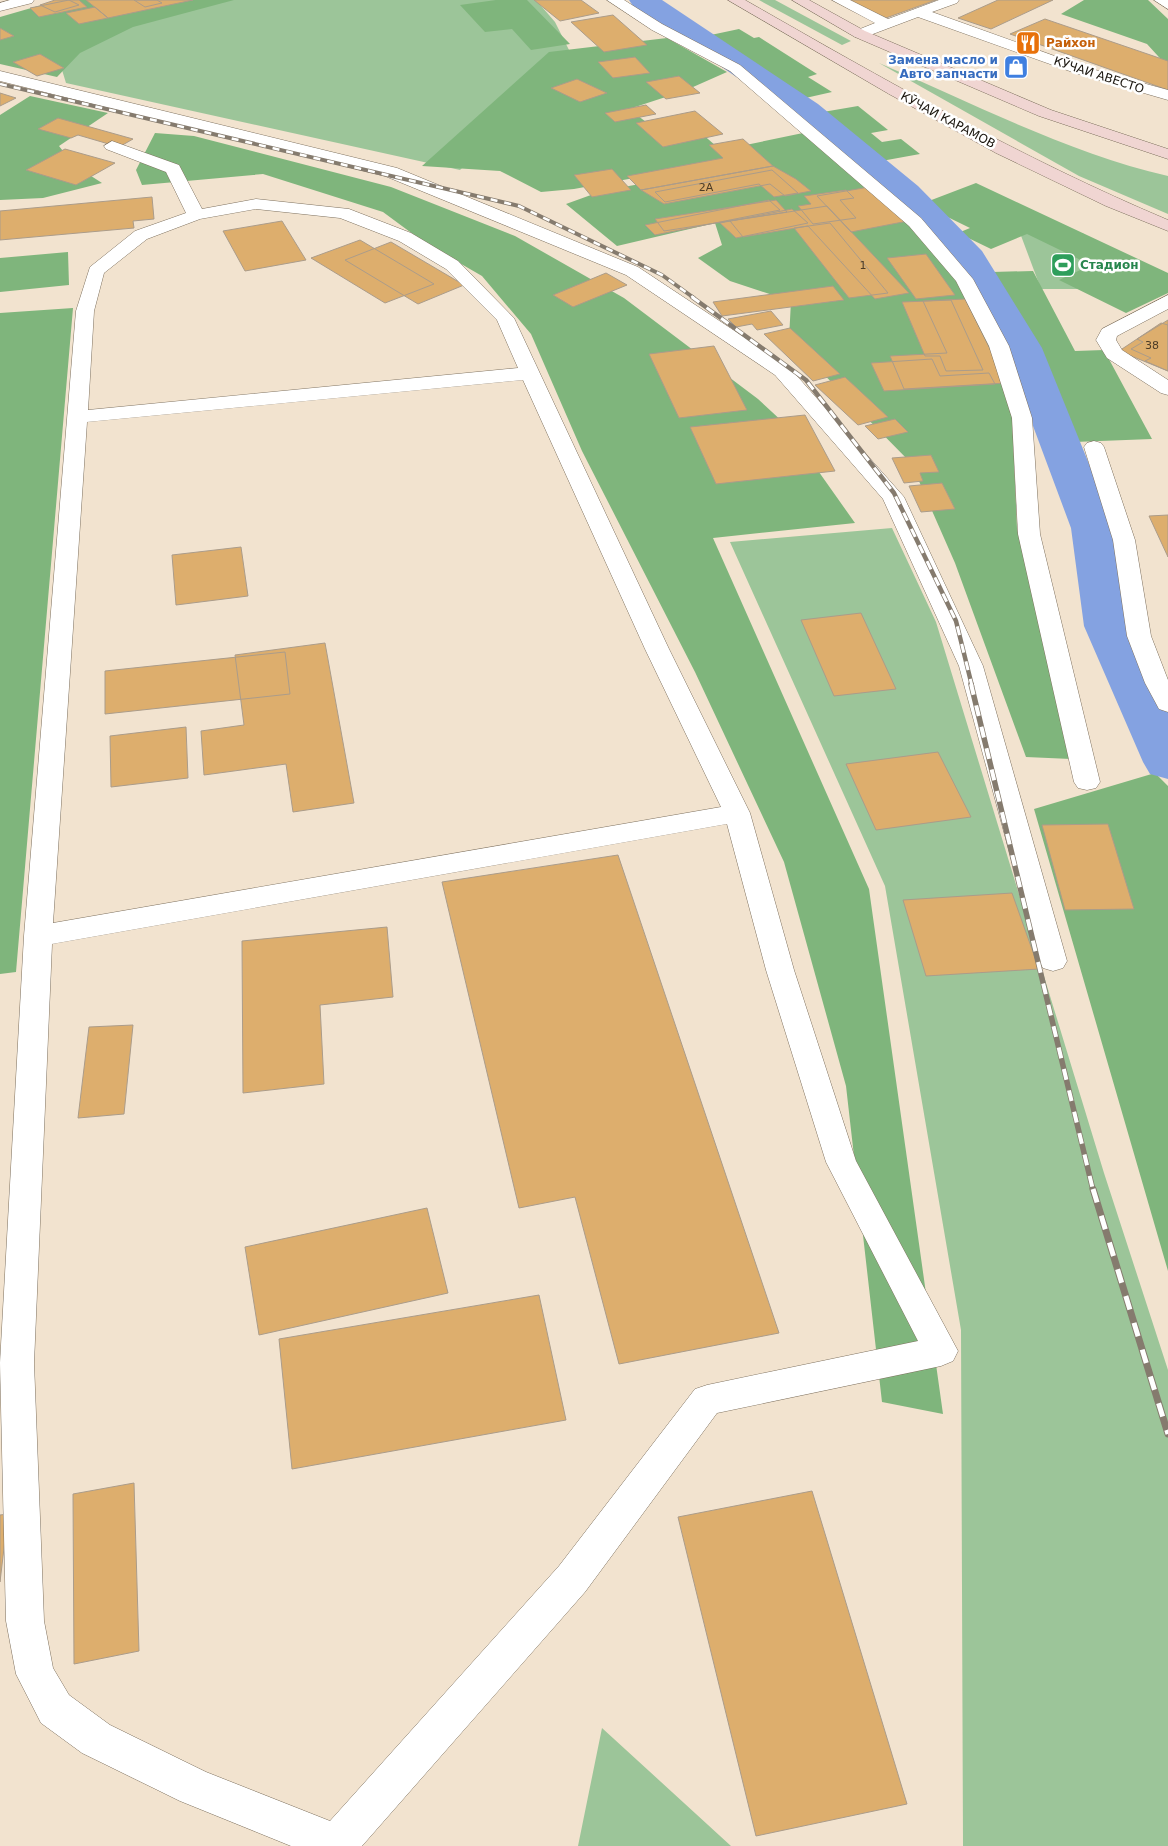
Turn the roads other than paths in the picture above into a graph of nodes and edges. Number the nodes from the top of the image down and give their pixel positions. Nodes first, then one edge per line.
1 (28, 0) edge
2 (614, 0) edge
3 (735, 0) edge
4 (799, 0) edge
5 (839, 0) edge
6 (952, 0) edge
7 (1161, 0) edge
8 (1168, 6) edge
9 (0, 7) edge
10 (917, 12) junction
11 (888, 24) junction
12 (860, 34) junction
13 (0, 76) edge
14 (1168, 95) edge
15 (112, 146) dead end
16 (1168, 154) edge
17 (196, 215) junction
18 (1168, 226) edge
19 (1168, 301) edge
20 (532, 373) junction
21 (1168, 389) edge
22 (76, 417) junction
23 (1094, 447) dead end
24 (1168, 704) edge
25 (1087, 782) dead end
26 (737, 813) junction
27 (38, 936) junction
28 (1054, 961) dead end
29 (339, 1844) edge

1 - 9 street
2 - 25 street
3 - 18 main road, КӮЧАИ КАРАМОВ
4 - 12 main road
5 - 11 street
6 - 10 street
7 - 8 street
10 - 11 street
10 - 14 street, КӮЧАИ АВЕСТО
11 - 12 street
12 - 16 main road
13 - 28 street
15 - 17 street
17 - 20 street
17 - 22 street
19 - 21 street
20 - 22 street
20 - 26 street
22 - 27 street
23 - 24 street
26 - 27 street
26 - 29 street
27 - 29 street

